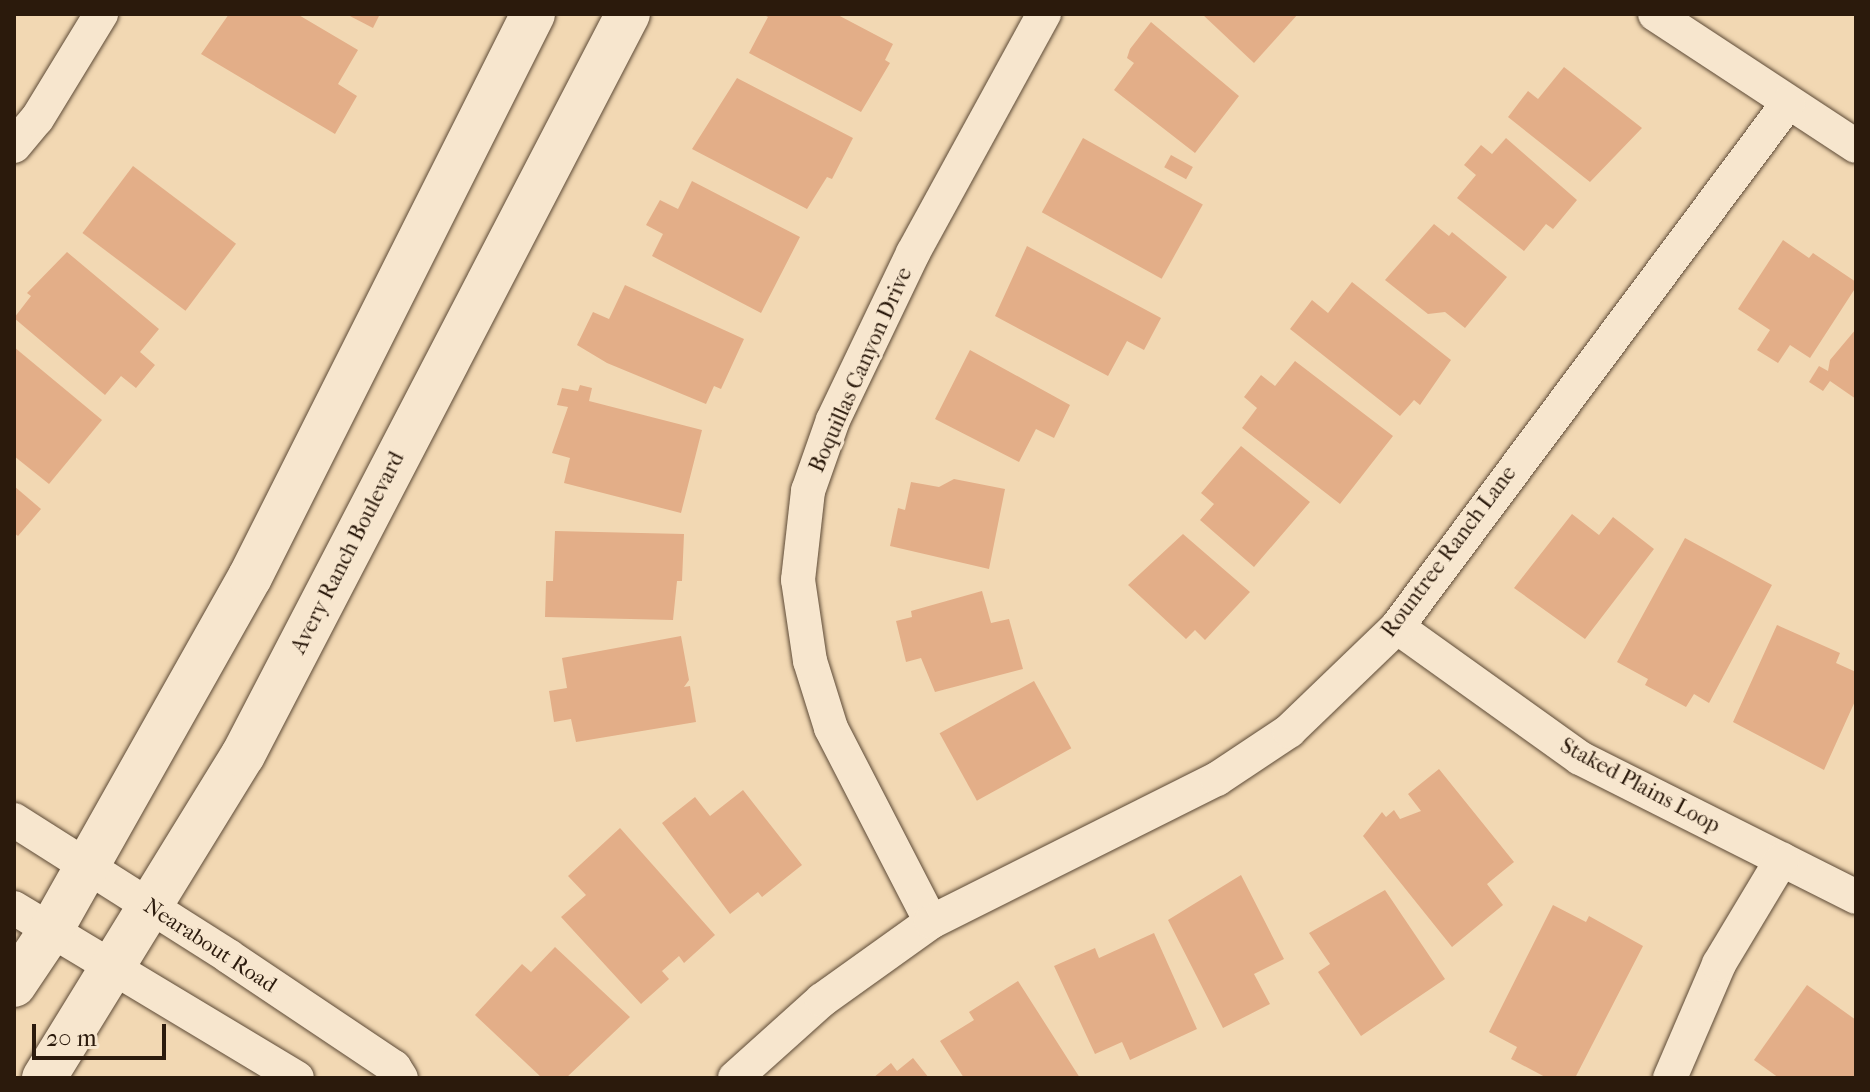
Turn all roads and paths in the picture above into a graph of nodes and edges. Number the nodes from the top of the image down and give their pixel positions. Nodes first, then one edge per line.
1 (101, 14) edge
2 (533, 14) edge
3 (628, 14) edge
4 (1044, 14) edge
5 (1655, 14) edge
6 (1788, 103) junction
7 (14, 146) edge
8 (1856, 146) edge
9 (1397, 627) junction
10 (14, 820) edge
11 (1782, 859) junction
12 (87, 867) junction
13 (1856, 897) edge
14 (14, 908) edge
15 (151, 908) junction
16 (931, 922) junction
17 (51, 930) junction
18 (113, 968) junction
19 (14, 985) edge
20 (44, 1078) edge
21 (297, 1078) edge
22 (401, 1078) edge
23 (735, 1078) edge
24 (1670, 1078) edge

1 - 7 street
2 - 12 main road
3 - 15 main road, Avery Ranch Boulevard
4 - 16 street, Boquillas Canyon Drive
5 - 6 street
6 - 8 street
6 - 9 street, Rountree Ranch Lane
9 - 11 street, Staked Plains Loop
9 - 16 street, Rountree Ranch Lane
10 - 12 street, Nearabout Road
11 - 13 street, Staked Plains Loop
11 - 24 street
12 - 15 street, Nearabout Road
12 - 17 main road
14 - 17 street
15 - 18 main road, Avery Ranch Boulevard
15 - 22 street, Nearabout Road
16 - 23 street, Rountree Ranch Lane
17 - 18 street
17 - 19 main road
18 - 20 main road, Avery Ranch Boulevard
18 - 21 street

